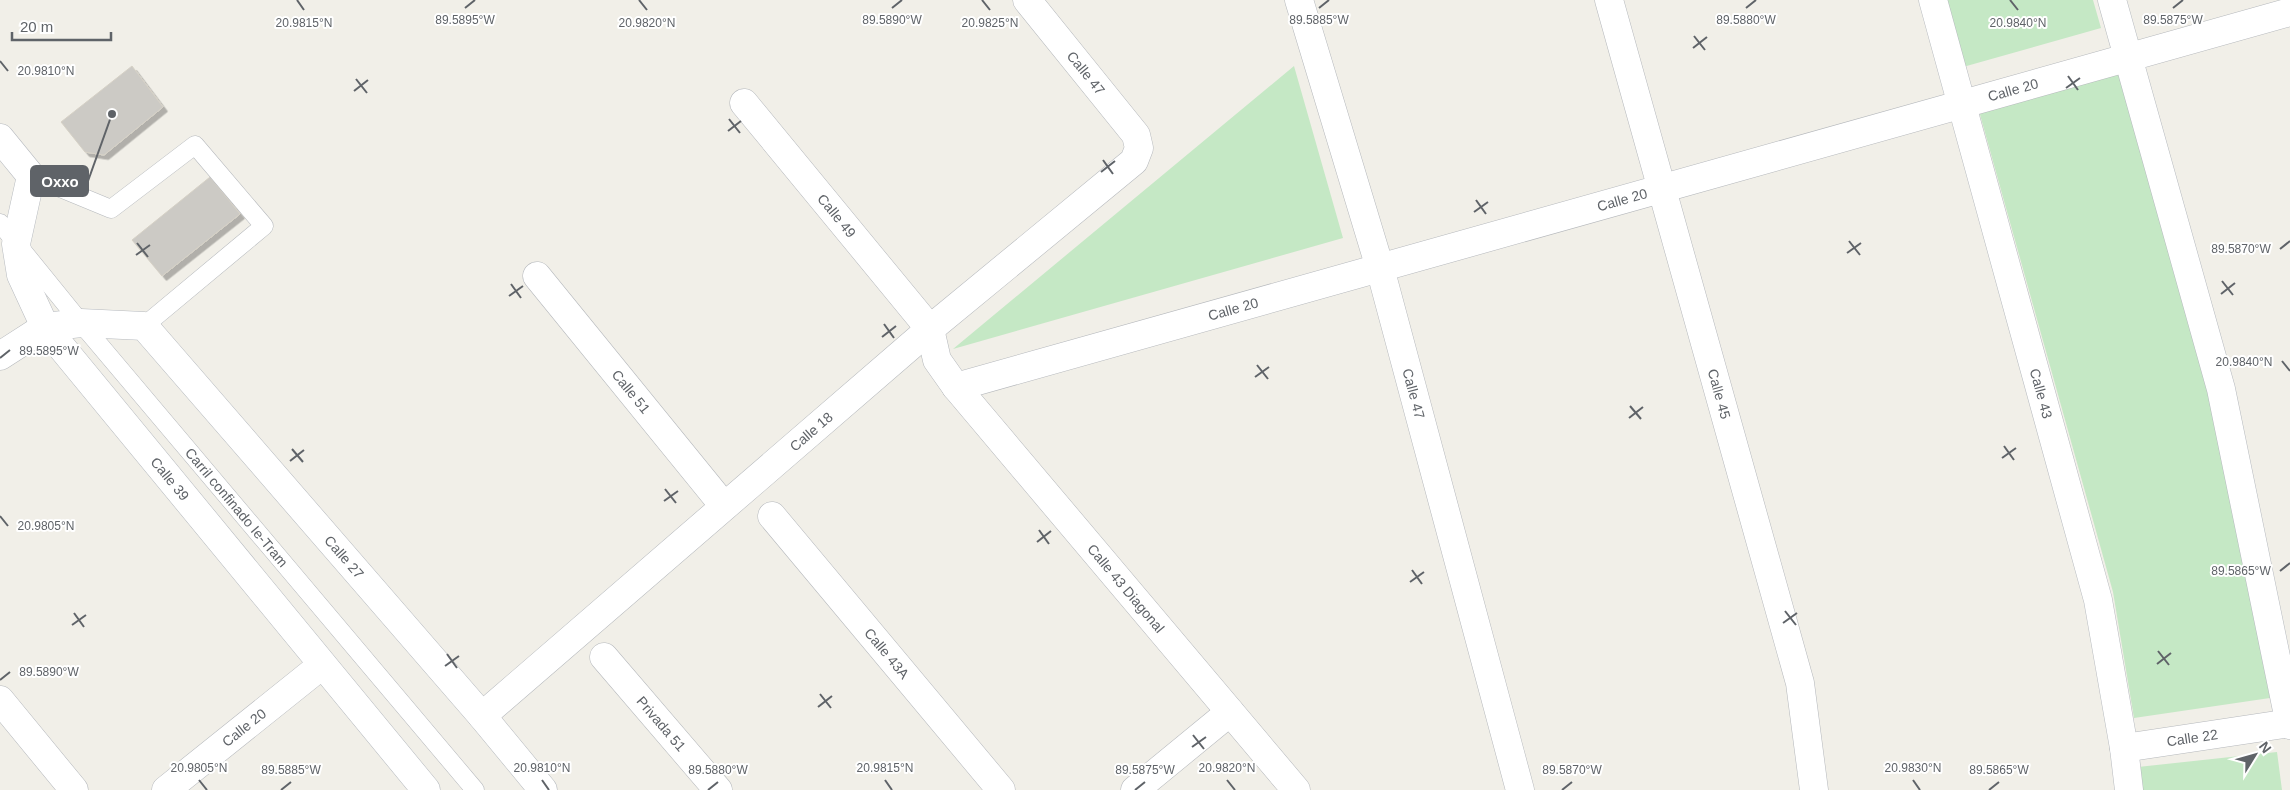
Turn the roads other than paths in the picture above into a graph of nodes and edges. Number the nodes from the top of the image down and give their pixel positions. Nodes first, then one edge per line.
1 (1027, 0) edge
2 (1299, 0) edge
3 (1609, 0) edge
4 (1933, 0) edge
5 (2112, 0) edge
6 (2290, 12) edge
7 (2129, 57) junction
8 (744, 103) dead end
9 (1962, 104) junction
10 (0, 138) edge
11 (1139, 148) joint
12 (31, 176) junction
13 (1662, 188) junction
14 (8, 234) edge
15 (1380, 268) junction
16 (537, 276) dead end
17 (81, 323) junction
18 (144, 326) junction
19 (45, 328) junction
20 (930, 329) junction
21 (0, 356) edge
22 (956, 387) junction
23 (724, 506) junction
24 (772, 516) dead end
25 (604, 656) dead end
26 (322, 665) junction
27 (0, 700) edge
28 (1230, 712) junction
29 (482, 716) junction
30 (2290, 724) edge
31 (2124, 748) junction
32 (74, 790) edge
33 (166, 790) edge
34 (426, 790) edge
35 (475, 790) edge
36 (543, 790) edge
37 (718, 790) edge
38 (1001, 790) edge
39 (1135, 790) edge
40 (1296, 790) edge
41 (1520, 790) edge
42 (1814, 790) edge
43 (2129, 790) edge

1 - 11 street, Calle 47
2 - 15 street, Calle 47
3 - 13 street, Calle 45
4 - 9 street, Calle 43
5 - 7 street
6 - 7 street, Calle 20
7 - 9 street, Calle 20
7 - 30 street
8 - 20 street, Calle 49
9 - 13 street, Calle 20
9 - 31 street, Calle 43
10 - 12 street
11 - 20 street, Calle 18
12 - 14 street, Calle 39
12 - 18 lane
13 - 15 street, Calle 20
13 - 42 street, Calle 45
14 - 17 lane, Carril confinado Ie-Tram
14 - 19 street, Calle 39
15 - 22 street, Calle 20
15 - 41 street, Calle 47
16 - 23 street, Calle 51
17 - 18 street
17 - 19 street
17 - 35 lane, Carril confinado Ie-Tram
18 - 29 street, Calle 27
19 - 21 street
19 - 26 street, Calle 39
20 - 22 street, Calle 43 Diagonal
20 - 23 street, Calle 18
22 - 28 street, Calle 43 Diagonal
23 - 29 street, Calle 18
24 - 38 street, Calle 43A
25 - 37 street, Privada 51
26 - 33 street, Calle 20
26 - 34 street, Calle 39
27 - 32 street
28 - 39 street
28 - 40 street, Calle 43 Diagonal
29 - 36 street, Calle 27
30 - 31 street, Calle 22
31 - 43 street, Calle 43

